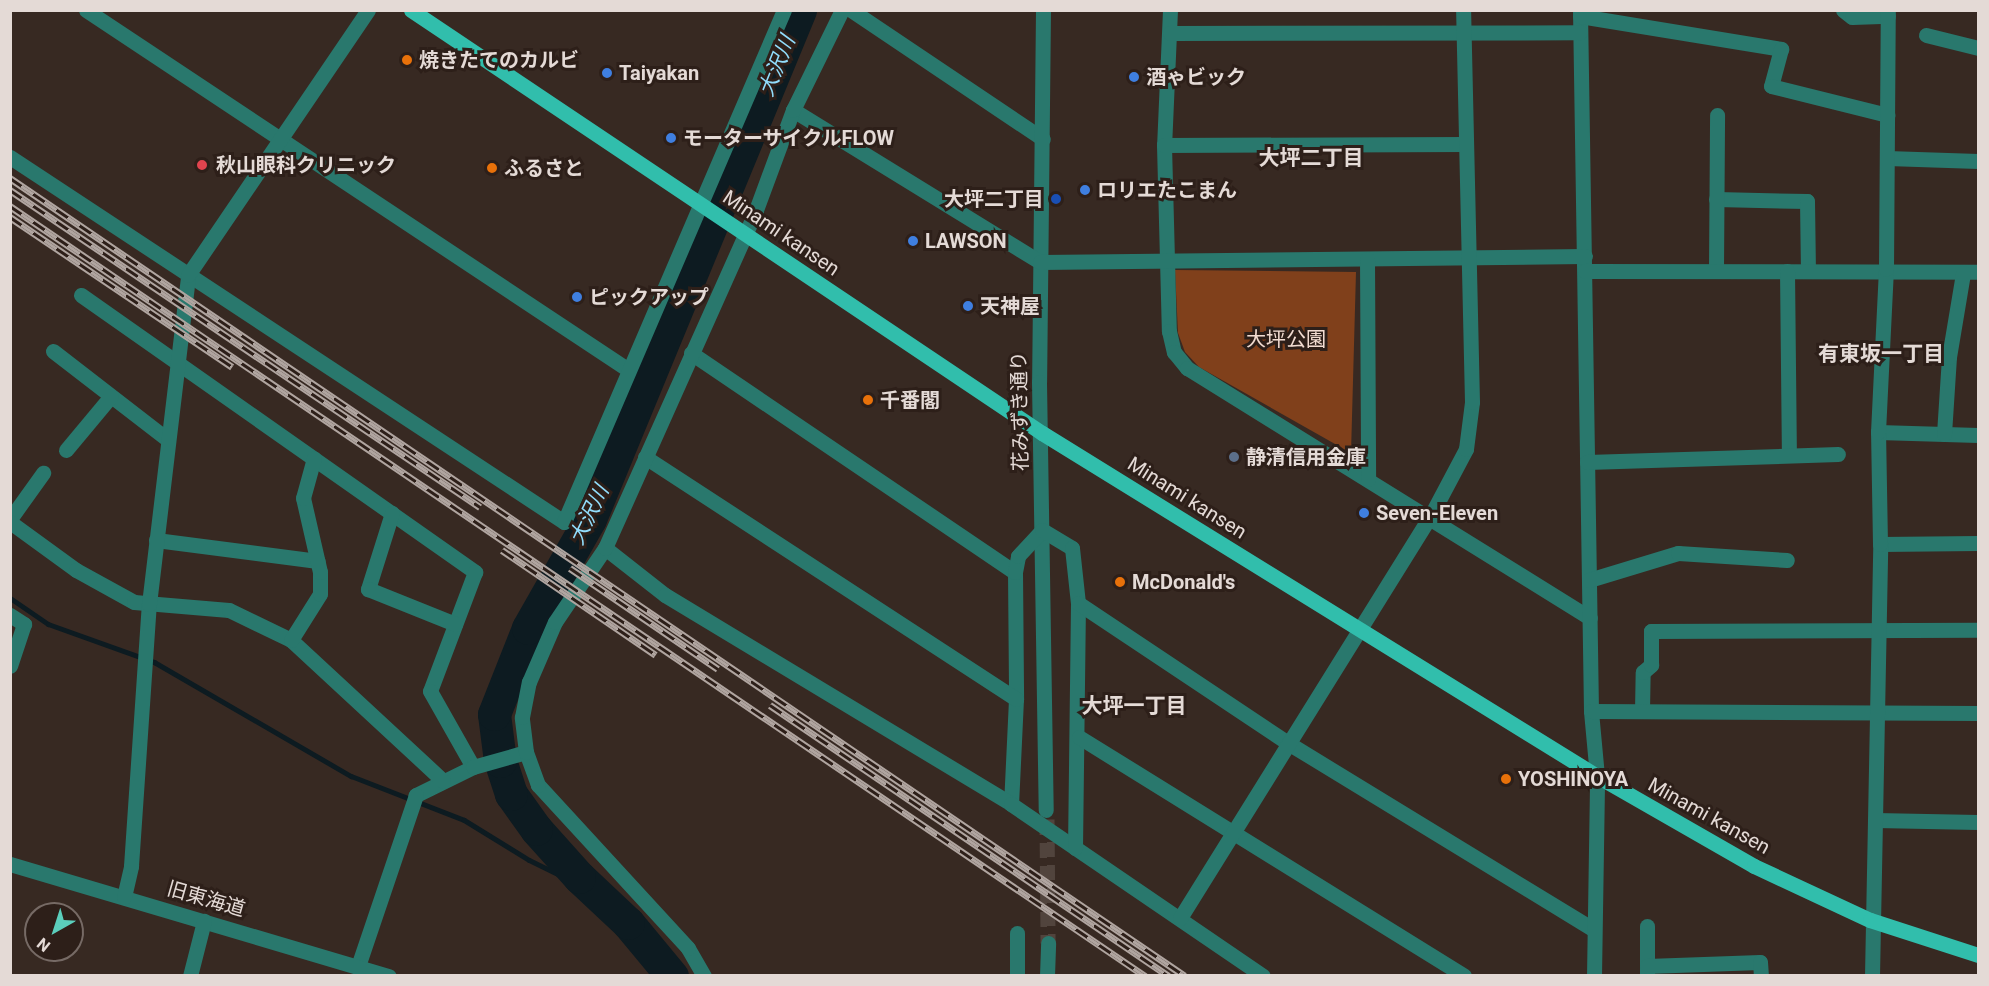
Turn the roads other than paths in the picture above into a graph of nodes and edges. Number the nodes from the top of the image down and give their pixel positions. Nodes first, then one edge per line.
1 (86, 10) edge
2 (368, 10) edge
3 (411, 10) edge
4 (784, 10) edge
5 (842, 10) edge
6 (851, 10) edge
7 (1043, 10) edge
8 (1170, 10) edge
9 (1463, 10) edge
10 (1844, 10) edge
11 (1888, 13) edge
12 (1580, 19) edge
13 (1464, 32) junction
14 (1170, 33) junction
15 (1926, 34) dead end
16 (1978, 48) edge
17 (794, 110) junction
18 (1717, 115) dead end
19 (1887, 115) junction
20 (1044, 139) junction
21 (280, 140) junction
22 (1466, 144) junction
23 (1164, 145) junction
24 (10, 157) edge
25 (1887, 158) junction
26 (1978, 161) edge
27 (1716, 199) junction
28 (703, 205) junction
29 (742, 232) junction
30 (1585, 256) junction
31 (1469, 258) junction
32 (1168, 259) junction
33 (1367, 259) junction
34 (1040, 262) junction
35 (1716, 269) junction
36 (1886, 269) junction
37 (1808, 270) junction
38 (1787, 271) junction
39 (1585, 272) junction
40 (1971, 272) edge
41 (188, 275) junction
42 (81, 296) dead end
43 (53, 351) dead end
44 (691, 353) junction
45 (178, 362) junction
46 (627, 369) junction
47 (111, 396) junction
48 (1878, 432) junction
49 (1042, 433) junction
50 (1944, 434) junction
51 (1978, 435) edge
52 (168, 440) junction
53 (66, 450) dead end
54 (1789, 453) junction
55 (1838, 454) dead end
56 (645, 457) junction
57 (314, 458) junction
58 (1587, 462) junction
59 (43, 473) dead end
60 (1368, 479) junction
61 (392, 513) junction
62 (1430, 517) junction
63 (10, 520) edge
64 (1042, 530) junction
65 (156, 540) junction
66 (1978, 543) edge
67 (1880, 544) junction
68 (605, 548) junction
69 (1787, 560) dead end
70 (318, 561) junction
71 (1015, 572) junction
72 (1589, 580) junction
73 (1078, 603) junction
74 (149, 604) junction
75 (10, 615) edge
76 (1590, 618) junction
77 (455, 624) junction
78 (1359, 629) junction
79 (1978, 630) edge
80 (1877, 632) junction
81 (291, 640) junction
82 (10, 666) edge
83 (1016, 699) junction
84 (1591, 711) junction
85 (1642, 711) junction
86 (1978, 713) edge
87 (1875, 714) junction
88 (1079, 737) junction
89 (1288, 743) junction
90 (526, 752) junction
91 (473, 767) junction
92 (1597, 776) junction
93 (443, 781) junction
94 (1011, 804) junction
95 (1046, 810) tunnel mouth
96 (1875, 820) junction
97 (1978, 822) edge
98 (1233, 832) junction
99 (1075, 848) junction
100 (10, 864) edge
101 (124, 897) junction
102 (1180, 918) junction
103 (1870, 920) junction
104 (204, 921) junction
105 (1647, 926) dead end
106 (1593, 929) junction
107 (1017, 933) dead end
108 (1048, 944) tunnel mouth
109 (1978, 956) edge
110 (358, 966) junction
111 (1647, 971) edge
112 (190, 975) edge
113 (389, 975) edge
114 (704, 975) edge
115 (1017, 975) edge
116 (1047, 975) edge
117 (1263, 975) edge
118 (1464, 975) edge
119 (1594, 975) edge
120 (1761, 975) edge
121 (1872, 975) edge

1 - 21 street
2 - 21 street
3 - 28 main road, Minami kansen
4 - 28 street
5 - 17 street
6 - 20 street
7 - 20 street, 花みずき通り
8 - 14 street
9 - 13 street
10 - 11 street
11 - 19 street
12 - 13 street
12 - 19 street
12 - 30 street
13 - 14 street
13 - 22 street
14 - 23 street
15 - 16 street
17 - 29 street
17 - 34 street
18 - 27 street
19 - 25 street
20 - 34 street, 花みずき通り
21 - 41 street
21 - 46 street
22 - 23 street
22 - 31 street
23 - 32 street
24 - 41 street
25 - 26 street
25 - 36 street
27 - 35 street
27 - 37 street
28 - 29 main road, Minami kansen
28 - 46 street
29 - 44 street
29 - 49 main road, Minami kansen
30 - 31 street
30 - 39 street
31 - 33 street
31 - 62 street
32 - 33 street
32 - 34 street
32 - 60 street
33 - 60 street
34 - 49 street, 花みずき通り
35 - 38 street
35 - 39 street
36 - 37 street
36 - 40 street
36 - 48 street
37 - 38 street
38 - 54 street
39 - 58 street
40 - 50 street
41 - 45 street
41 - 46 street
42 - 45 street
43 - 47 street
44 - 56 street
44 - 71 street
45 - 52 street
45 - 57 street
47 - 52 street
47 - 53 street
48 - 50 street
48 - 67 street
49 - 64 street, 花みずき通り
49 - 78 main road, Minami kansen
50 - 51 street
52 - 65 street
54 - 55 street
54 - 58 street
56 - 68 street
56 - 83 street
57 - 61 street
57 - 70 street
58 - 72 street
59 - 63 street
60 - 62 street
61 - 77 street
61 - 77 street
62 - 76 street
62 - 78 street
63 - 74 street
64 - 71 street
64 - 73 street
64 - 95 street, 花みずき通り
65 - 70 street
65 - 74 street
66 - 67 street
67 - 80 street
68 - 90 street
68 - 94 street
69 - 72 street
70 - 81 street
71 - 83 street
72 - 76 street
73 - 88 street
73 - 89 street
74 - 81 street
74 - 101 street
75 - 82 street
76 - 84 street
77 - 91 street
78 - 89 street
78 - 92 main road, Minami kansen
79 - 80 street
80 - 85 street
80 - 87 street
81 - 93 street
83 - 94 street
84 - 85 street
84 - 92 street
85 - 87 street
86 - 87 street
87 - 96 street
88 - 98 street
88 - 99 street
89 - 98 street
89 - 106 street
90 - 91 street
90 - 114 street
91 - 93 street
92 - 103 main road, Minami kansen
92 - 106 street
93 - 110 street
94 - 99 street
96 - 97 street
96 - 103 street
98 - 102 street
98 - 118 street
99 - 102 street
100 - 101 street, 旧東海道
101 - 104 street, 旧東海道
102 - 117 street
103 - 109 main road, Minami kansen
103 - 121 street
104 - 110 street, 旧東海道
104 - 112 street
105 - 111 street
106 - 119 street
107 - 115 street
108 - 116 street
110 - 113 street, 旧東海道
111 - 120 street

